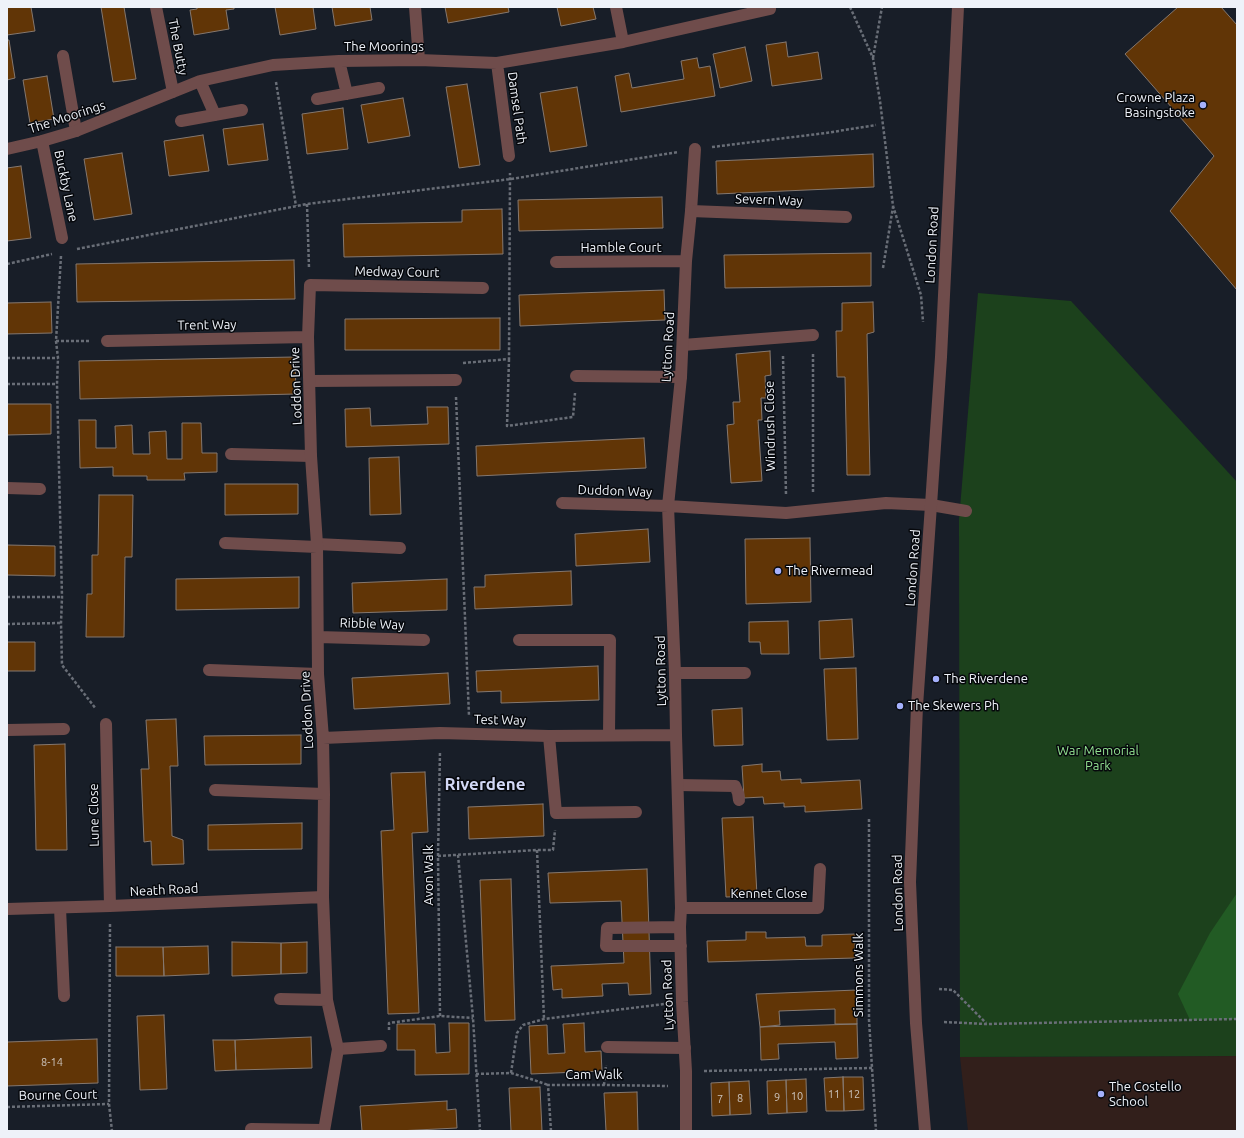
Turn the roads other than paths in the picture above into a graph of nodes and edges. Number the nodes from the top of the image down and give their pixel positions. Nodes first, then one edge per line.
1 (156, 7) edge
2 (415, 7) edge
3 (616, 7) edge
4 (958, 7) edge
5 (770, 9) dead end
6 (624, 42) junction
7 (63, 56) dead end
8 (419, 60) junction
9 (340, 61) junction
10 (497, 63) junction
11 (200, 81) junction
12 (379, 88) dead end
13 (173, 92) junction
14 (347, 94) junction
15 (317, 99) dead end
16 (242, 110) dead end
17 (215, 115) junction
18 (181, 121) dead end
19 (76, 131) junction
20 (42, 141) junction
21 (7, 149) edge
22 (695, 149) road end
23 (509, 156) dead end
24 (691, 211) junction
25 (846, 217) dead end
26 (62, 238) road end
27 (686, 261) junction
28 (556, 262) dead end
29 (310, 285) joint
30 (483, 288) dead end
31 (813, 335) road end
32 (308, 337) junction
33 (107, 341) road end
34 (683, 345) junction
35 (576, 376) road end
36 (682, 377) junction
37 (456, 380) road end
38 (310, 381) junction
39 (231, 454) dead end
40 (311, 456) junction
41 (7, 488) edge
42 (40, 489) dead end
43 (562, 503) dead end
44 (931, 505) junction
45 (668, 506) junction
46 (966, 511) dead end
47 (225, 543) dead end
48 (317, 546) junction
49 (400, 548) dead end
50 (318, 637) junction
51 (424, 640) dead end
52 (518, 640) dead end
53 (209, 670) dead end
54 (675, 673) junction
55 (745, 673) dead end
56 (318, 674) junction
57 (106, 724) road end
58 (7, 730) edge
59 (64, 730) dead end
60 (609, 734) junction
61 (676, 735) junction
62 (549, 736) junction
63 (323, 738) junction
64 (678, 785) junction
65 (216, 790) dead end
66 (324, 794) junction
67 (739, 800) dead end
68 (636, 812) dead end
69 (820, 869) dead end
70 (323, 897) junction
71 (110, 906) junction
72 (60, 908) junction
73 (681, 908) junction
74 (7, 909) edge
75 (680, 927) junction
76 (681, 946) junction
77 (64, 996) dead end
78 (280, 999) dead end
79 (327, 1000) junction
80 (381, 1046) road end
81 (607, 1047) dead end
82 (685, 1048) junction
83 (338, 1049) junction
84 (251, 1129) dead end
85 (324, 1131) edge
86 (686, 1131) edge
87 (925, 1131) edge

1 - 13 street, The Butty
2 - 8 street
3 - 6 street
4 - 44 street, London Road
5 - 6 street, The Moorings
6 - 10 street, The Moorings
7 - 19 street
8 - 9 street, The Moorings
8 - 10 street, The Moorings
9 - 11 street, The Moorings
9 - 14 street
10 - 23 street, Damsel Path
11 - 13 street, The Moorings
11 - 17 street
12 - 14 street
13 - 19 street, The Moorings
14 - 15 street
16 - 17 street
17 - 18 street
19 - 20 street, The Moorings
20 - 21 street, The Moorings
20 - 26 street, Buckby Lane
22 - 24 street, Lytton Road
24 - 25 street, Severn Way
24 - 27 street, Lytton Road
27 - 28 street, Hamble Court
27 - 34 street, Lytton Road
29 - 30 street, Medway Court
29 - 32 street, Loddon Drive
31 - 34 street
32 - 33 street, Trent Way
32 - 38 street, Loddon Drive
34 - 36 street, Lytton Road
35 - 36 street
36 - 45 street, Lytton Road
37 - 38 street
38 - 40 street, Loddon Drive
39 - 40 street
40 - 48 street, Loddon Drive
41 - 42 street
43 - 45 street, Duddon Way
44 - 45 street
44 - 46 street
44 - 87 street, London Road
45 - 54 street, Lytton Road
47 - 48 street
48 - 49 street
48 - 50 street, Loddon Drive
50 - 51 street, Ribble Way
50 - 56 street, Loddon Drive
52 - 60 street
53 - 56 street
54 - 55 street
54 - 61 street, Lytton Road
56 - 63 street, Loddon Drive
57 - 71 street, Lune Close
58 - 59 street
60 - 61 street, Test Way
60 - 62 street, Test Way
61 - 64 street, Lytton Road
62 - 63 street, Test Way
62 - 68 street
63 - 66 street, Loddon Drive
64 - 67 street
64 - 73 street, Lytton Road
65 - 66 street
66 - 70 street, Loddon Drive
69 - 73 street, Kennet Close
70 - 71 street, Neath Road
70 - 79 street, Loddon Drive
71 - 72 street, Neath Road
72 - 74 street, Neath Road
72 - 77 street
73 - 75 street, Lytton Road
75 - 76 street, Lytton Road
75 - 76 street
76 - 82 street, Lytton Road
78 - 79 street
79 - 83 street, Loddon Drive
80 - 83 street
81 - 82 street
82 - 86 street, Lytton Road
83 - 85 street, Loddon Drive
84 - 85 street

